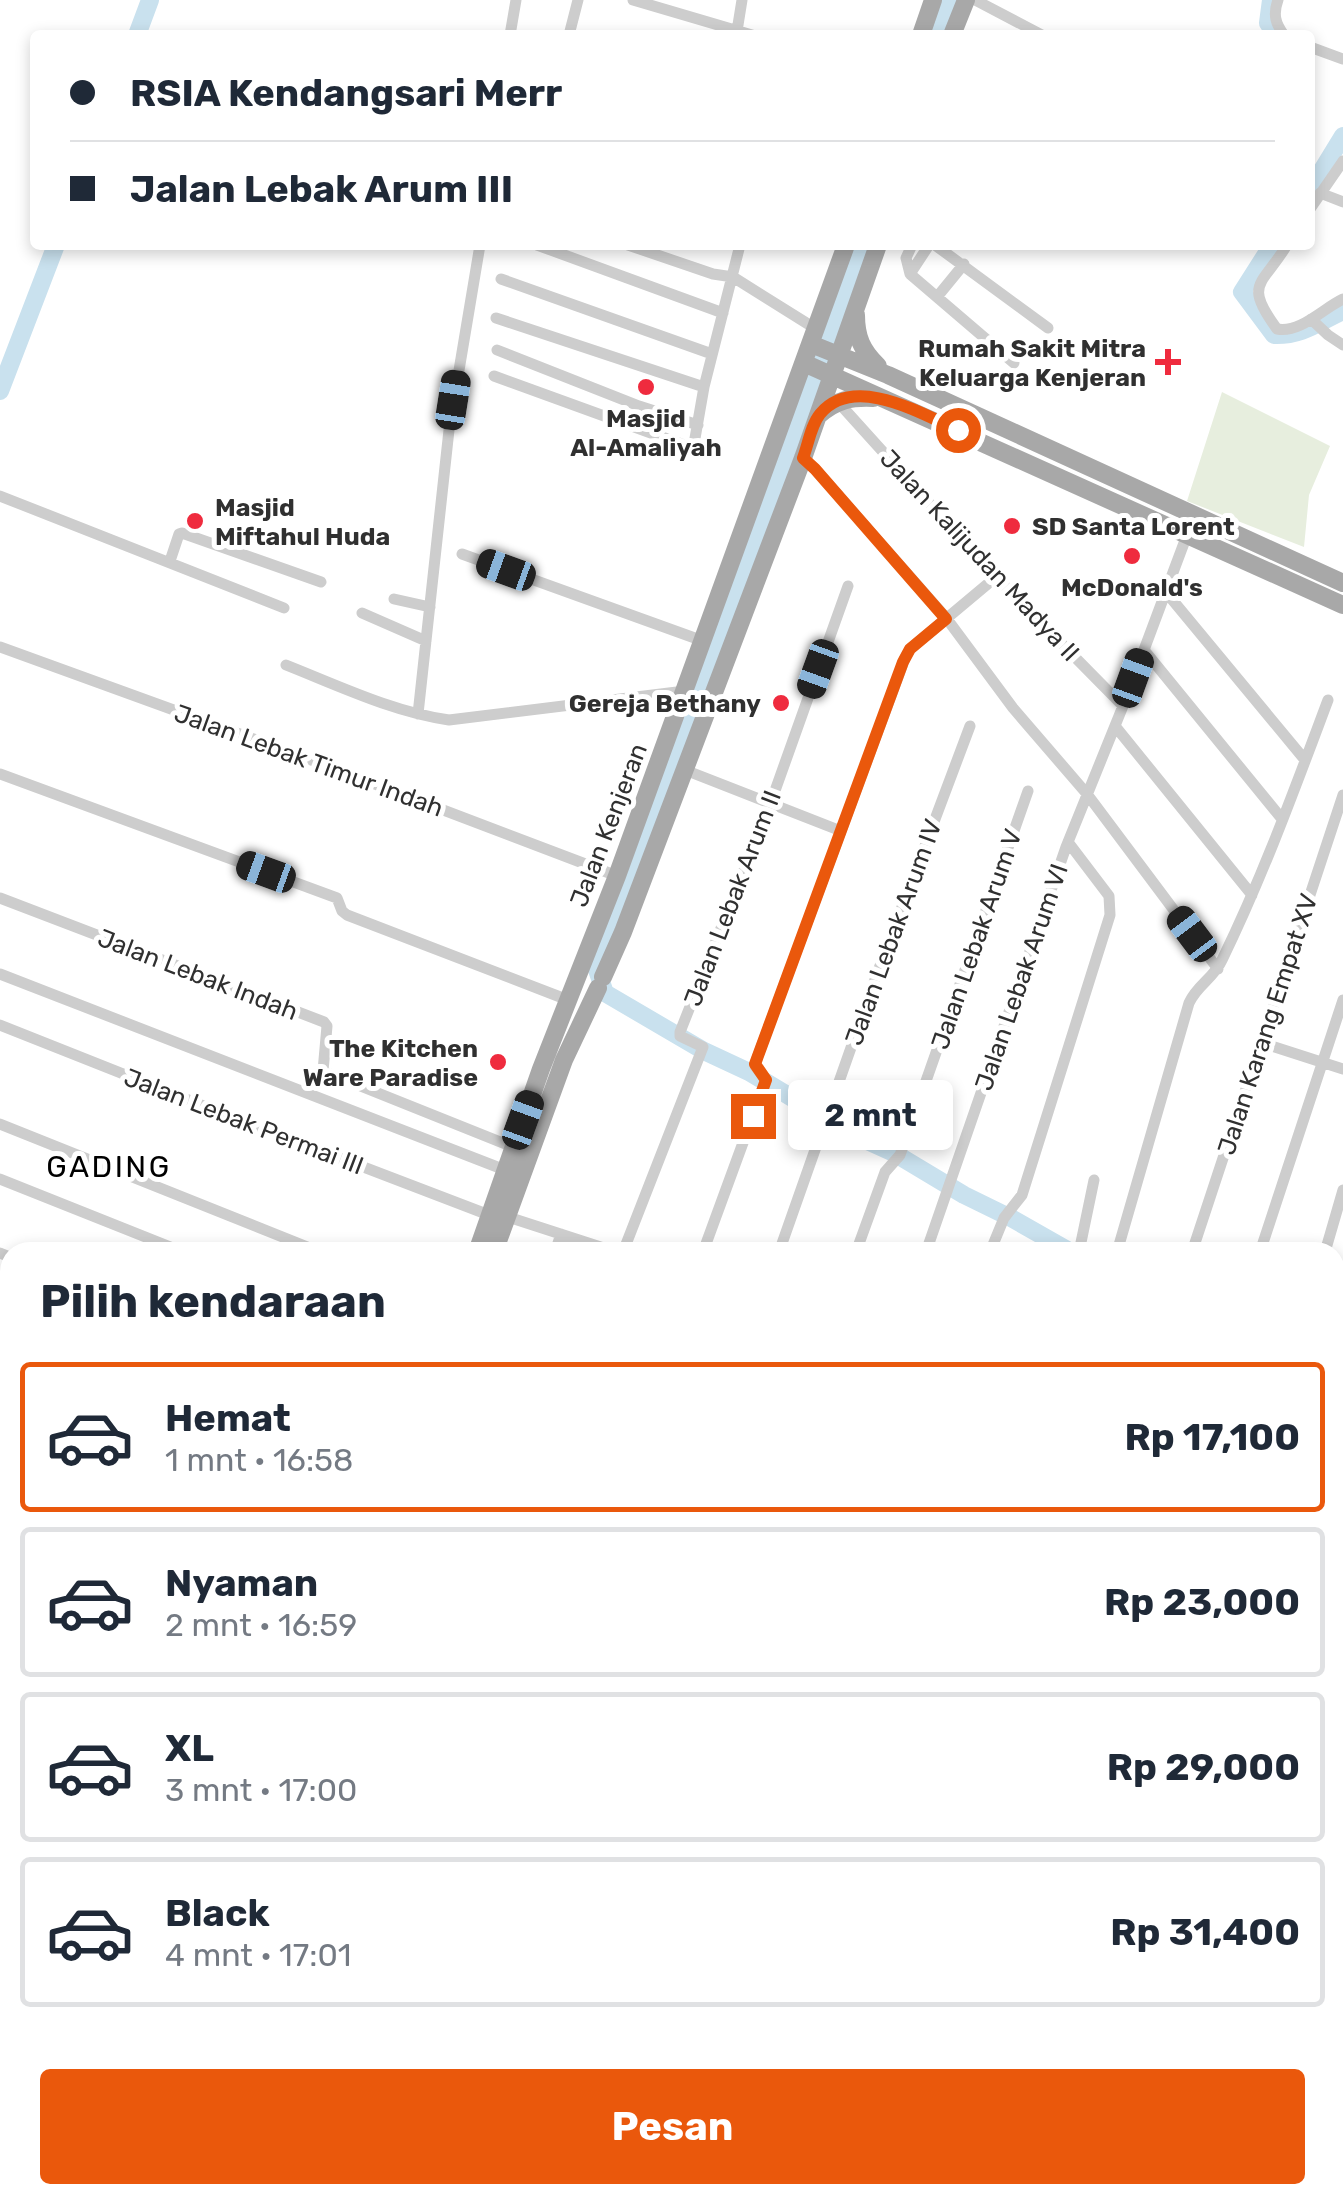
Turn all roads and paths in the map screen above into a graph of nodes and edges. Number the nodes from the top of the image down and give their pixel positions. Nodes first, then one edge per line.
1 (516, 0) edge
2 (578, 0) edge
3 (633, 0) edge
4 (742, 0) edge
5 (933, 0) edge
6 (966, 0) edge
7 (975, 0) edge
8 (1278, 0) edge
9 (511, 30) edge
10 (570, 30) edge
11 (737, 30) joint
12 (923, 30) edge
13 (954, 30) edge
14 (1032, 30) edge
15 (1280, 30) edge
16 (1315, 48) edge
17 (1343, 59) edge
18 (1343, 161) edge
19 (1320, 193) junction
20 (1315, 201) edge
21 (1343, 202) edge
22 (479, 250) edge
23 (551, 250) edge
24 (643, 250) edge
25 (739, 250) edge
26 (845, 250) edge
27 (876, 250) edge
28 (907, 250) edge
29 (928, 250) edge
30 (940, 250) edge
31 (1283, 250) edge
32 (964, 264) junction
33 (910, 274) junction
34 (733, 277) junction
35 (501, 280) dead end
36 (937, 297) junction
37 (1343, 299) edge
38 (856, 310) junction
39 (723, 312) junction
40 (496, 318) dead end
41 (1314, 323) junction
42 (1048, 328) dead end
43 (823, 345) junction
44 (1343, 345) edge
45 (497, 350) dead end
46 (712, 354) junction
47 (1014, 363) dead end
48 (818, 369) junction
49 (888, 375) junction
50 (494, 376) dead end
51 (704, 387) junction
52 (888, 399) junction
53 (838, 402) junction
54 (818, 416) junction
55 (698, 425) junction
56 (803, 458) junction
57 (0, 496) edge
58 (1180, 517) junction
59 (1187, 535) junction
60 (462, 554) dead end
61 (170, 561) junction
62 (996, 576) junction
63 (321, 582) dead end
64 (1343, 583) edge
65 (848, 586) dead end
66 (1165, 591) junction
67 (394, 599) dead end
68 (1343, 605) edge
69 (430, 607) junction
70 (284, 608) dead end
71 (362, 613) dead end
72 (946, 619) junction
73 (426, 641) junction
74 (703, 641) junction
75 (0, 647) edge
76 (1144, 650) junction
77 (286, 665) dead end
78 (685, 691) junction
79 (1328, 700) dead end
80 (1123, 706) junction
81 (418, 714) junction
82 (970, 726) dead end
83 (1115, 726) junction
84 (1305, 760) junction
85 (685, 770) junction
86 (0, 774) edge
87 (1028, 791) dead end
88 (1087, 794) junction
89 (1343, 795) edge
90 (771, 802) junction
91 (1282, 819) junction
92 (841, 831) junction
93 (1068, 842) junction
94 (617, 876) junction
95 (1252, 895) junction
96 (0, 898) edge
97 (1218, 969) junction
98 (0, 974) edge
99 (568, 1000) junction
100 (1343, 1000) edge
101 (0, 1025) edge
102 (1262, 1043) junction
103 (1322, 1063) junction
104 (1343, 1069) edge
105 (0, 1124) edge
106 (514, 1147) junction
107 (505, 1170) junction
108 (0, 1179) edge
109 (1094, 1180) dead end
110 (1343, 1190) edge
111 (499, 1216) junction
112 (561, 1234) junction
113 (158, 1242) edge
114 (295, 1242) edge
115 (483, 1242) edge
116 (495, 1242) edge
117 (558, 1242) edge
118 (589, 1242) edge
119 (625, 1242) edge
120 (708, 1242) edge
121 (783, 1242) edge
122 (860, 1242) edge
123 (929, 1242) edge
124 (994, 1242) edge
125 (1083, 1242) edge
126 (1120, 1242) edge
127 (1195, 1242) edge
128 (1263, 1242) edge
129 (1328, 1242) edge

1 - 9 street
2 - 10 street
3 - 11 street
4 - 11 street
5 - 12 main road
6 - 13 main road
7 - 14 street
8 - 15 street
16 - 17 street
18 - 19 street
19 - 20 street
19 - 21 street
22 - 69 street
23 - 39 street
24 - 34 street
25 - 34 street
26 - 43 main road, Jalan Kenjeran
27 - 38 main road, Jalan Kenjeran
28 - 33 street
29 - 33 street
30 - 32 street
31 - 41 street
32 - 36 street
32 - 42 street
33 - 36 street
34 - 39 street
34 - 43 street
35 - 46 street
36 - 47 street
37 - 41 street
38 - 43 main road, Jalan Kenjeran
38 - 49 main road
39 - 46 street
40 - 51 street
41 - 44 street
43 - 48 main road, Jalan Kenjeran
43 - 48 main road, Jalan Kenjeran
43 - 49 main road
45 - 55 street
46 - 51 street
48 - 52 main road
48 - 54 main road, Jalan Kenjeran
48 - 74 main road, Jalan Kenjeran
49 - 58 main road
50 - 55 street
51 - 55 street
52 - 53 main road
52 - 58 main road
53 - 54 main road
53 - 62 street, Jalan Kalijudan Madya II
54 - 56 main road, Jalan Kenjeran
56 - 72 street
56 - 85 main road, Jalan Kenjeran
57 - 61 street
58 - 59 main road
58 - 64 main road
59 - 66 street
59 - 68 main road
60 - 74 street
61 - 63 street
61 - 70 street
62 - 72 street
62 - 80 street, Jalan Kalijudan Madya II
65 - 90 street, Jalan Lebak Arum II
66 - 76 street
66 - 84 street
67 - 69 street
69 - 73 street
71 - 73 street
72 - 88 street
72 - 92 street
73 - 81 street
74 - 78 main road, Jalan Kenjeran
75 - 94 street, Jalan Lebak Timur Indah
76 - 80 street
76 - 91 street
77 - 81 street
78 - 81 street
78 - 94 main road, Jalan Kenjeran
79 - 84 street
80 - 83 street
82 - 121 street, Jalan Lebak Arum IV
83 - 88 street
83 - 95 street
84 - 91 street
85 - 90 street
85 - 111 main road, Jalan Kenjeran
86 - 99 street
87 - 122 street, Jalan Lebak Arum V
88 - 93 street
88 - 97 street
89 - 102 street, Jalan Karang Empat XV
90 - 92 street
90 - 119 street, Jalan Lebak Arum II
91 - 95 street
92 - 120 street
93 - 123 street, Jalan Lebak Arum VI
93 - 124 street, Jalan Lebak Arum VI
94 - 99 main road, Jalan Kenjeran
95 - 97 street
96 - 106 street, Jalan Lebak Indah
97 - 126 street
98 - 107 street
99 - 106 main road, Jalan Kenjeran
100 - 103 street
101 - 111 street, Jalan Lebak Permai III
102 - 103 street
102 - 127 street, Jalan Karang Empat XV
103 - 104 street
103 - 128 street
105 - 114 street
106 - 107 main road, Jalan Kenjeran
107 - 111 main road, Jalan Kenjeran
108 - 113 street
109 - 125 street
110 - 129 street
111 - 112 street, Jalan Lebak Permai III
111 - 115 main road, Jalan Kenjeran
111 - 116 main road, Jalan Kenjeran
112 - 117 street
112 - 118 street, Jalan Lebak Permai III

